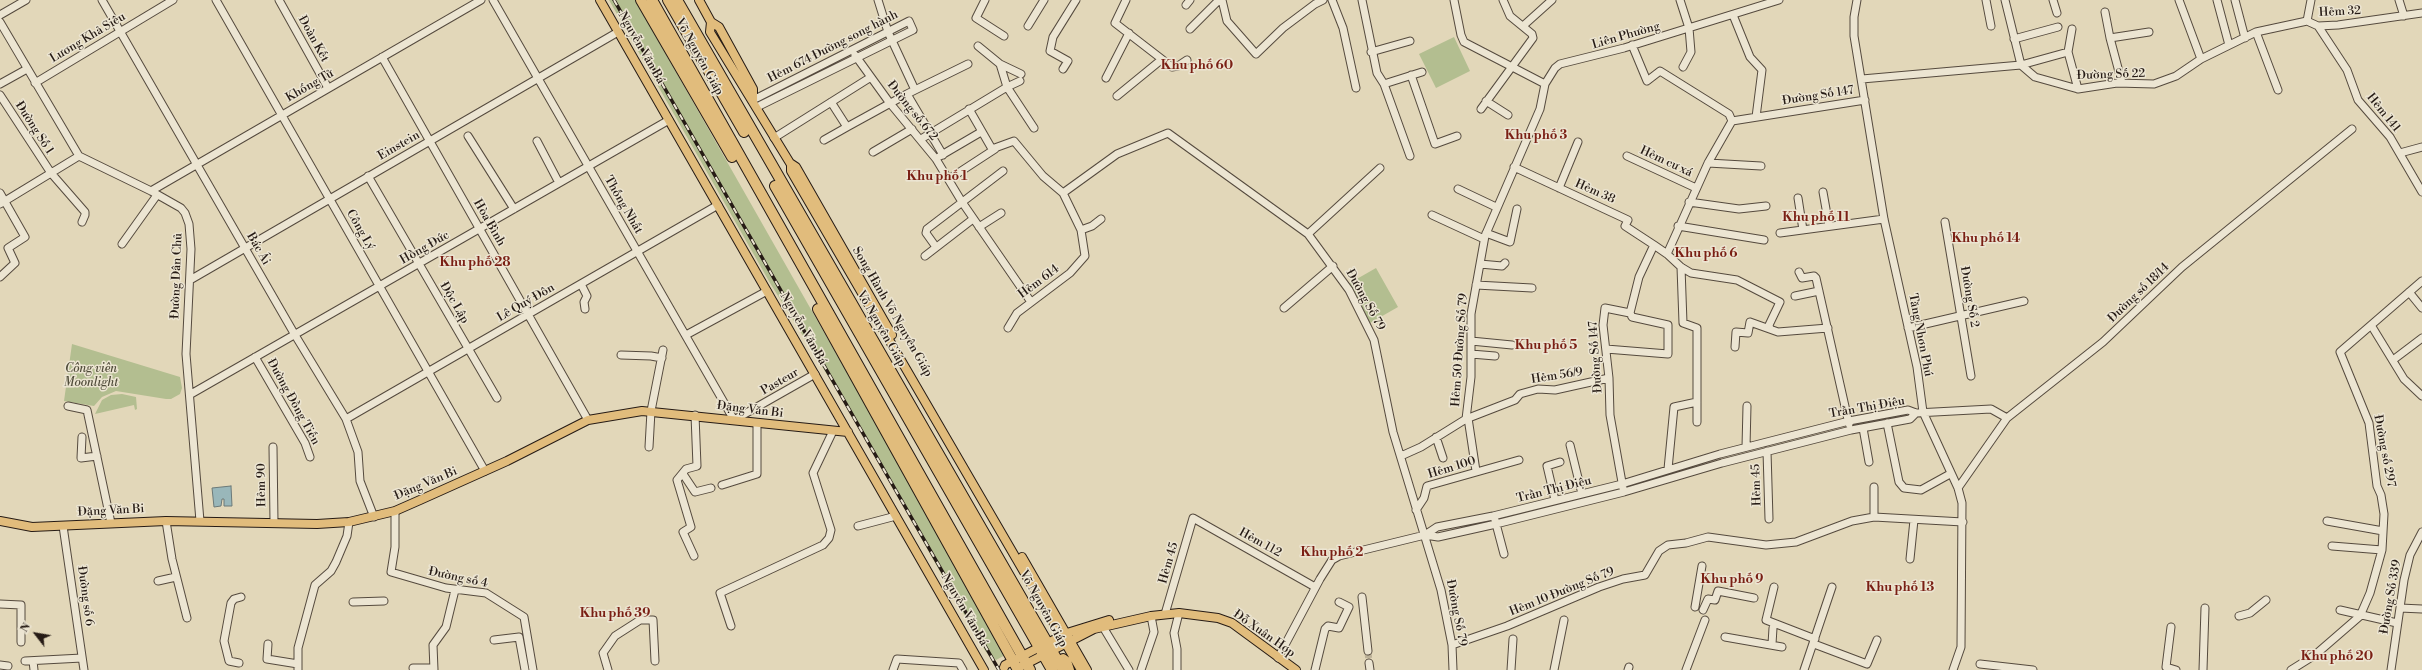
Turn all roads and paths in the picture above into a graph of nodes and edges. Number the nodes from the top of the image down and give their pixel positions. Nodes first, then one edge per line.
1 (26, 0) edge
2 (102, 0) edge
3 (173, 0) edge
4 (216, 0) edge
5 (279, 0) edge
6 (481, 0) edge
7 (494, 0) edge
8 (600, 0) edge
9 (641, 0) edge
10 (652, 0) edge
11 (668, 0) edge
12 (677, 0) edge
13 (699, 0) edge
14 (878, 0) edge
15 (985, 0) edge
16 (1044, 0) edge
17 (1076, 0) edge
18 (1126, 0) edge
19 (1220, 0) edge
20 (1323, 0) edge
21 (1332, 0) edge
22 (1362, 0) edge
23 (1454, 0) edge
24 (1503, 0) edge
25 (1552, 0) edge
26 (1680, 0) edge
27 (1779, 0) edge
28 (1857, 0) edge
29 (1986, 0) edge
30 (2005, 0) edge
31 (2053, 0) edge
32 (2179, 0) edge
33 (2217, 0) edge
34 (2235, 0) edge
35 (2311, 0) edge
36 (2399, 0) edge
37 (2105, 12) dead end
38 (2057, 13) dead end
39 (2422, 13) edge
40 (0, 15) edge
41 (1733, 15) junction
42 (2404, 16) junction
43 (2307, 21) junction
44 (0, 22) edge
45 (1028, 26) dead end
46 (1523, 26) junction
47 (1991, 26) dead end
48 (2318, 26) junction
49 (2058, 27) dead end
50 (1689, 28) junction
51 (1190, 29) dead end
52 (2072, 29) dead end
53 (120, 32) junction
54 (618, 32) junction
55 (888, 32) junction
56 (2149, 32) dead end
57 (2256, 32) junction
58 (1128, 33) junction
59 (1004, 36) dead end
60 (2110, 38) junction
61 (2245, 38) junction
62 (2014, 39) junction
63 (892, 40) junction
64 (1410, 41) dead end
65 (1632, 45) junction
66 (978, 46) dead end
67 (2229, 46) junction
68 (851, 50) junction
69 (1371, 52) junction
70 (2068, 52) junction
71 (382, 57) junction
72 (857, 58) junction
73 (2201, 59) junction
74 (1161, 60) junction
75 (1187, 60) dead end
76 (968, 64) dead end
77 (1000, 64) junction
78 (2021, 65) junction
79 (1511, 66) junction
80 (1683, 67) dead end
81 (27, 68) junction
82 (1063, 69) dead end
83 (1422, 72) dead end
84 (1411, 75) junction
85 (538, 78) junction
86 (871, 78) junction
87 (1106, 78) dead end
88 (1862, 79) junction
89 (35, 83) junction
90 (2122, 83) junction
91 (0, 84) edge
92 (1384, 84) junction
93 (1545, 84) junction
94 (1007, 87) junction
95 (328, 88) junction
96 (1356, 88) dead end
97 (2078, 89) junction
98 (915, 90) junction
99 (2278, 90) dead end
100 (0, 94) edge
101 (907, 94) junction
102 (1117, 96) dead end
103 (1865, 100) junction
104 (1486, 101) junction
105 (831, 102) junction
106 (889, 102) junction
107 (755, 104) junction
108 (702, 108) junction
109 (1480, 109) dead end
110 (969, 110) junction
111 (282, 115) junction
112 (1508, 115) dead end
113 (717, 117) junction
114 (1756, 117) junction
115 (669, 120) junction
116 (1732, 121) junction
117 (847, 127) junction
118 (1034, 128) dead end
119 (912, 129) junction
120 (2352, 129) dead end
121 (931, 132) junction
122 (981, 132) junction
123 (468, 136) dead end
124 (1457, 136) dead end
125 (774, 138) junction
126 (921, 139) junction
127 (824, 140) dead end
128 (430, 141) junction
129 (537, 141) dead end
130 (1578, 142) dead end
131 (2422, 147) edge
132 (735, 149) junction
133 (995, 149) junction
134 (873, 152) dead end
135 (2400, 153) junction
136 (79, 156) junction
137 (1410, 156) dead end
138 (1627, 156) dead end
139 (939, 157) junction
140 (1708, 162) junction
141 (736, 163) junction
142 (197, 164) junction
143 (589, 166) junction
144 (1761, 166) dead end
145 (1514, 167) junction
146 (1380, 168) dead end
147 (1003, 171) dead end
148 (51, 173) junction
149 (368, 176) junction
150 (949, 179) junction
151 (559, 183) junction
152 (1559, 188) junction
153 (1696, 188) junction
154 (1458, 189) dead end
155 (1823, 192) dead end
156 (2422, 192) edge
157 (0, 193) edge
158 (154, 193) junction
159 (1063, 193) junction
160 (1798, 198) dead end
161 (330, 199) junction
162 (3, 202) edge
163 (962, 202) junction
164 (1689, 202) junction
165 (718, 206) junction
166 (1766, 206) dead end
167 (1496, 207) junction
168 (514, 209) junction
169 (1517, 209) dead end
170 (1001, 213) dead end
171 (1432, 215) dead end
172 (973, 219) junction
173 (1100, 219) dead end
174 (1884, 219) junction
175 (82, 222) dead end
176 (1945, 222) dead end
177 (1678, 226) junction
178 (1829, 226) junction
179 (979, 227) junction
180 (480, 229) junction
181 (1081, 230) junction
182 (1803, 230) junction
183 (1780, 233) dead end
184 (1308, 234) junction
185 (1485, 236) junction
186 (1764, 240) dead end
187 (122, 244) dead end
188 (1654, 245) junction
189 (936, 247) junction
190 (245, 248) junction
191 (638, 252) junction
192 (1667, 254) junction
193 (926, 256) dead end
194 (1505, 263) dead end
195 (419, 264) junction
196 (1480, 264) junction
197 (1333, 266) junction
198 (1681, 267) junction
199 (1799, 272) dead end
200 (0, 276) edge
201 (190, 280) junction
202 (2422, 281) edge
203 (581, 284) junction
204 (1476, 285) junction
205 (379, 286) junction
206 (1532, 288) dead end
207 (767, 291) junction
208 (1819, 291) junction
209 (2409, 292) junction
210 (1795, 296) dead end
211 (2024, 301) dead end
212 (1031, 302) junction
213 (1284, 308) dead end
214 (2422, 308) edge
215 (585, 309) dead end
216 (1630, 313) junction
217 (528, 314) junction
218 (1961, 316) junction
219 (2371, 325) junction
220 (1008, 328) dead end
221 (1828, 328) junction
222 (1908, 328) junction
223 (1770, 329) junction
224 (295, 335) junction
225 (686, 335) junction
226 (2422, 338) edge
227 (1471, 341) junction
228 (1512, 345) dead end
229 (1735, 346) dead end
230 (468, 349) junction
231 (1606, 349) junction
232 (663, 350) dead end
233 (1471, 354) junction
234 (621, 355) dead end
235 (1495, 356) dead end
236 (255, 357) junction
237 (662, 358) junction
238 (2393, 360) junction
239 (428, 372) junction
240 (815, 374) junction
241 (1971, 376) dead end
242 (1609, 378) junction
243 (191, 394) junction
244 (2422, 396) edge
245 (497, 398) dead end
246 (1697, 402) junction
247 (68, 406) dead end
248 (1747, 406) dead end
249 (650, 411) junction
250 (1919, 412) junction
251 (695, 415) junction
252 (2007, 418) junction
253 (346, 419) junction
254 (1467, 419) junction
255 (588, 420) junction
256 (734, 420) junction
257 (1849, 421) junction
258 (1697, 422) dead end
259 (1887, 423) junction
260 (757, 424) junction
261 (1863, 428) junction
262 (1851, 430) junction
263 (833, 431) junction
264 (848, 432) junction
265 (1436, 437) junction
266 (82, 438) dead end
267 (1570, 445) dead end
268 (273, 447) dead end
269 (649, 447) dead end
270 (1746, 447) junction
271 (1767, 451) junction
272 (1720, 454) junction
273 (97, 456) junction
274 (1401, 456) junction
275 (310, 457) dead end
276 (1443, 458) dead end
277 (1519, 460) dead end
278 (1560, 462) dead end
279 (1869, 462) dead end
280 (1722, 463) junction
281 (1668, 469) junction
282 (485, 471) junction
283 (1476, 471) junction
284 (683, 474) junction
285 (1950, 474) junction
286 (974, 483) junction
287 (722, 484) dead end
288 (1622, 484) junction
289 (1874, 487) dead end
290 (711, 488) dead end
291 (1958, 488) junction
292 (1624, 492) junction
293 (1582, 494) junction
294 (1555, 500) junction
295 (1416, 510) junction
296 (395, 511) junction
297 (896, 516) junction
298 (1493, 516) junction
299 (374, 517) junction
300 (1193, 518) joint
301 (1874, 518) junction
302 (1769, 519) dead end
303 (1914, 520) junction
304 (0, 521) edge
305 (166, 521) junction
306 (200, 521) junction
307 (2327, 521) dead end
308 (274, 522) junction
309 (349, 522) junction
310 (1963, 522) junction
311 (111, 523) junction
312 (1496, 524) junction
313 (63, 526) junction
314 (858, 526) dead end
315 (2383, 531) junction
316 (2422, 532) edge
317 (1425, 535) junction
318 (2332, 546) dead end
319 (2382, 550) junction
320 (1504, 554) dead end
321 (694, 556) dead end
322 (1910, 560) dead end
323 (1702, 566) dead end
324 (176, 577) junction
325 (158, 581) dead end
326 (1315, 587) junction
327 (1774, 587) dead end
328 (1832, 587) dead end
329 (455, 590) junction
330 (1362, 596) dead end
331 (241, 597) dead end
332 (1754, 598) dead end
333 (1012, 599) junction
334 (384, 600) dead end
335 (2266, 600) dead end
336 (353, 602) dead end
337 (1339, 602) dead end
338 (0, 604) edge
339 (1027, 607) junction
340 (1695, 607) dead end
341 (2205, 608) dead end
342 (2400, 608) junction
343 (2422, 609) edge
344 (1703, 610) dead end
345 (2340, 610) dead end
346 (1179, 613) junction
347 (1166, 614) junction
348 (2239, 616) dead end
349 (2360, 616) junction
350 (1149, 617) junction
351 (187, 618) dead end
352 (1564, 620) dead end
353 (1705, 620) dead end
354 (2397, 623) junction
355 (731, 626) dead end
356 (1103, 627) junction
357 (2171, 627) dead end
358 (1773, 628) dead end
359 (1724, 637) dead end
360 (1066, 638) junction
361 (1513, 639) dead end
362 (494, 640) dead end
363 (1878, 640) dead end
364 (1815, 641) junction
365 (21, 642) dead end
366 (268, 644) dead end
367 (1772, 644) junction
368 (1452, 645) junction
369 (1782, 647) dead end
370 (1045, 649) junction
371 (1368, 651) tunnel mouth
372 (526, 656) junction
373 (82, 658) junction
374 (1278, 658) junction
375 (25, 661) dead end
376 (33, 661) junction
377 (655, 661) dead end
378 (239, 663) dead end
379 (1027, 663) edge
380 (1980, 664) dead end
381 (298, 667) edge
382 (1016, 667) edge
383 (1055, 667) edge
384 (413, 668) dead end
385 (434, 669) edge
386 (34, 670) edge
387 (84, 670) edge
388 (525, 670) edge
389 (533, 670) edge
390 (608, 670) edge
391 (893, 670) edge
392 (963, 670) edge
393 (984, 670) edge
394 (1003, 670) edge
395 (1063, 670) edge
396 (1070, 670) edge
397 (1081, 670) edge
398 (1087, 670) edge
399 (1129, 670) edge
400 (1141, 670) edge
401 (1177, 670) edge
402 (1296, 670) edge
403 (1315, 670) edge
404 (1452, 670) edge
405 (1511, 670) edge
406 (1554, 670) edge
407 (1686, 670) edge
408 (1804, 670) edge
409 (1953, 670) edge
410 (2033, 670) edge
411 (2176, 670) edge
412 (2203, 670) edge
413 (2291, 670) edge
414 (2391, 670) edge

1 - 40 street
2 - 53 street, Bác Ái
3 - 53 street, Lương Khả Siêu
4 - 111 street, Công Lý
5 - 95 street, Đoàn Kết
6 - 71 street, Khổng Tử
7 - 85 street, Thống Nhất
8 - 54 main road, Nguyễn Văn Bá
9 - 108 highway, Võ Nguyên Giáp
10 - 113 highway, Võ Nguyên Giáp
11 - 333 highway, Võ Nguyên Giáp
12 - 339 highway, Võ Nguyên Giáp
13 - 107 main road, Song Hành Võ Nguyên Giáp
14 - 55 street
15 - 59 street
16 - 45 street
17 - 82 street
18 - 58 street
19 - 20 street
19 - 51 street
21 - 96 street
22 - 69 street
23 - 79 street
24 - 46 street
25 - 46 street
26 - 50 street
27 - 41 street, Liên Phường
28 - 88 street, Tăng Nhơn Phú
29 - 47 street
30 - 62 street
31 - 38 street
32 - 73 street
33 - 67 street
34 - 61 street
35 - 43 street
36 - 42 street
37 - 60 street
39 - 42 street, Hẻm 32
41 - 50 street, Liên Phường
41 - 114 street
42 - 48 street, Hẻm 32
43 - 48 street, Hẻm 32
43 - 57 street, Đường Số 22
44 - 81 street
46 - 79 street
48 - 135 street, Hẻm 141
49 - 62 street
50 - 65 street, Liên Phường
50 - 80 street
52 - 70 street
53 - 89 street, Lương Khả Siêu
53 - 142 street, Bác Ái
54 - 85 street, Einstein
54 - 115 main road, Nguyễn Văn Bá
55 - 63 street
55 - 63 street, Hẻm 674 Đường song hành
55 - 68 street, Hẻm 674 Đường song hành
56 - 60 street
57 - 61 street, Đường Số 22
57 - 99 street
58 - 74 street
58 - 87 street
60 - 90 street
61 - 67 street, Đường Số 22
62 - 78 street
63 - 72 street, Hẻm 674 Đường song hành
63 - 98 street
64 - 69 street
65 - 93 street, Liên Phường
65 - 116 street
66 - 77 street
67 - 73 street, Đường Số 22
68 - 72 street, Đường số 672
68 - 107 street, Hẻm 674 Đường song hành
69 - 92 street
70 - 78 street
70 - 97 street
71 - 95 street, Khổng Tử
71 - 128 street, Hòa Bình
72 - 86 street, Đường số 672
72 - 107 street, Hẻm 674 Đường song hành
73 - 90 street, Đường Số 22
74 - 75 street
74 - 102 street
76 - 98 street
77 - 94 street
77 - 94 street
78 - 88 street
78 - 97 street, Đường Số 22
79 - 93 street
79 - 104 street
81 - 89 street
81 - 91 street
83 - 84 street
84 - 92 street
84 - 124 street
85 - 128 street, Einstein
85 - 143 street, Thống Nhất
86 - 105 street
86 - 106 street, Đường số 672
88 - 103 street, Tăng Nhơn Phú
89 - 136 street
90 - 97 street, Đường Số 22
92 - 137 street
93 - 145 street, Liên Phường
94 - 110 street
94 - 118 street
95 - 111 street, Khổng Tử
98 - 101 street
100 - 148 street, Đường Số 1
101 - 106 street
101 - 121 street
103 - 114 street, Đường Số 147
103 - 174 street, Tăng Nhơn Phú
104 - 109 street
104 - 112 street
105 - 117 street
105 - 125 street
106 - 117 street
106 - 119 street, Đường số 672
107 - 125 main road, Song Hành Võ Nguyên Giáp
108 - 113 highway
108 - 141 highway, Võ Nguyên Giáp
110 - 121 street
110 - 122 street
111 - 142 street, Khổng Tử
111 - 161 street, Công Lý
113 - 132 highway, Võ Nguyên Giáp
114 - 116 street, Đường Số 147
115 - 143 street, Hồng Đức
115 - 165 main road, Nguyễn Văn Bá
116 - 140 street
117 - 127 street
119 - 126 street, Đường số 672
119 - 134 street
120 - 252 street, Đường số 18/14
121 - 126 street
121 - 139 street
122 - 133 street
122 - 139 street
123 - 168 street
125 - 286 main road, Song Hành Võ Nguyên Giáp
126 - 139 street, Đường số 672
128 - 149 street, Einstein
128 - 180 street, Hòa Bình
129 - 151 street
130 - 152 street
131 - 135 street
132 - 141 highway
132 - 379 highway, Võ Nguyên Giáp
133 - 150 street
133 - 159 street
135 - 156 street, Hẻm 141
136 - 148 street
136 - 158 street, Đường Dân Chủ
138 - 153 street, Hẻm cư xá
139 - 150 street
140 - 144 street
140 - 153 street
141 - 382 highway, Võ Nguyên Giáp
142 - 158 street, Khổng Tử
142 - 190 street, Bác Ái
143 - 151 street, Hồng Đức
143 - 191 street, Thống Nhất
145 - 152 street, Hẻm 38
145 - 167 street, Hẻm 50 Đường Số 79
146 - 184 street
147 - 163 street
148 - 162 street
148 - 175 street, Đường Số 1
149 - 161 street, Einstein
149 - 195 street, Độc Lập
150 - 163 street
151 - 168 street, Hồng Đức
152 - 188 street, Hẻm 38
153 - 164 street
154 - 167 street
155 - 178 street
157 - 162 street
158 - 187 street
158 - 201 street, Đường Dân Chủ
159 - 181 street
159 - 184 street, Đường Số 79
160 - 182 street
161 - 190 street, Einstein
161 - 205 street, Công Lý
162 - 200 street
163 - 172 street
163 - 189 street
164 - 166 street
164 - 177 street
165 - 191 street, Lê Quý Đôn
165 - 207 main road, Nguyễn Văn Bá
167 - 185 street, Hẻm 50 Đường Số 79
168 - 180 street, Hồng Đức
169 - 185 street
170 - 179 street
171 - 185 street
172 - 179 street
172 - 189 street
173 - 181 street
174 - 178 street
174 - 222 street, Tăng Nhơn Phú
176 - 218 street, Đường Số 2
177 - 186 street
177 - 192 street
178 - 182 street
179 - 212 street
180 - 195 street, Hồng Đức
180 - 217 street, Hòa Bình
181 - 212 street, Hẻm 614
182 - 183 street
184 - 197 street, Đường Số 79
185 - 196 street, Hẻm 50 Đường Số 79
188 - 192 street
188 - 216 street
189 - 193 street
190 - 201 street, Einstein
190 - 224 street, Bác Ái
191 - 203 street, Lê Quý Đôn
191 - 225 street, Thống Nhất
192 - 198 street
194 - 196 street
195 - 205 street, Hồng Đức
195 - 230 street, Độc Lập
196 - 204 street, Hẻm 50 Đường Số 79
197 - 213 street
197 - 274 street, Đường Số 79
198 - 223 street
198 - 246 street
199 - 208 street
201 - 243 street, Đường Dân Chủ
202 - 209 street, Đường số 297
203 - 215 street
203 - 217 street, Lê Quý Đôn
204 - 206 street
204 - 227 street, Hẻm 50 Đường Số 79
205 - 224 street, Hồng Đức
205 - 239 street, Công Lý
207 - 225 street
207 - 240 main road, Nguyễn Văn Bá
208 - 210 street
208 - 221 street
209 - 214 street
209 - 219 street, Đường số 297
211 - 218 street
212 - 220 street, Hẻm 614
216 - 231 street, Đường Số 147
216 - 231 street
217 - 230 street, Lê Quý Đôn
217 - 255 street, Hòa Bình
218 - 222 street
218 - 241 street, Đường Số 2
219 - 238 street
219 - 315 street, Đường số 297
221 - 223 street
221 - 257 street
222 - 250 street, Tăng Nhơn Phú
223 - 229 street
224 - 236 street, Hồng Đức
224 - 253 street, Bác Ái
225 - 256 street, Thống Nhất
226 - 238 street
227 - 228 street
227 - 233 street, Hẻm 50 Đường Số 79
230 - 239 street, Lê Quý Đôn
230 - 245 street, Độc Lập
231 - 242 street, Đường Số 147
232 - 237 street
233 - 235 street
233 - 254 street, Hẻm 50 Đường Số 79
234 - 237 street
236 - 243 street, Hồng Đức
236 - 275 street, Đường Đồng Tiến
237 - 249 street
238 - 244 street
239 - 253 street, Lê Quý Đôn
239 - 282 street, Công Lý
240 - 256 street, Pasteur
240 - 264 main road, Nguyễn Văn Bá
242 - 254 street, Hẻm 56/9
242 - 288 street, Đường Số 147
243 - 306 street, Đường Dân Chủ
246 - 258 street
246 - 281 street
247 - 273 street
248 - 270 street
249 - 251 main road, Đặng Văn Bi
249 - 255 main road, Đặng Văn Bi
249 - 269 street
250 - 252 street
250 - 257 street, Trần Thị Điệu
250 - 259 street, Trần Thị Điệu
250 - 285 street, Tăng Nhơn Phú
251 - 256 main road, Đặng Văn Bi
251 - 284 street
252 - 291 street, Đường số 18/14
253 - 299 street, Bác Ái
254 - 265 street, Hẻm 50 Đường Số 79
254 - 283 street
255 - 282 main road, Đặng Văn Bi
256 - 260 main road, Đặng Văn Bi
257 - 262 street
257 - 270 street, Trần Thị Điệu
259 - 261 street, Trần Thị Điệu
259 - 285 street
260 - 263 main road, Đặng Văn Bi
260 - 287 street
261 - 262 street, Trần Thị Điệu
261 - 279 street
262 - 271 street, Trần Thị Điệu
263 - 264 main road, Đặng Văn Bi
263 - 355 street
264 - 297 main road, Nguyễn Văn Bá
265 - 274 street, Hẻm 50 Đường Số 79
265 - 276 street
266 - 273 street
267 - 293 street
268 - 308 street, Hẻm 90
270 - 272 street, Trần Thị Điệu
271 - 280 street, Trần Thị Điệu
271 - 302 street, Hẻm 45
272 - 280 street
272 - 281 street, Trần Thị Điệu
273 - 311 street
274 - 295 street, Đường Số 79
277 - 283 street, Hẻm 100
278 - 294 street
280 - 292 street, Trần Thị Điệu
281 - 288 street, Trần Thị Điệu
282 - 296 main road, Đặng Văn Bi
283 - 295 street, Hẻm 100
284 - 290 street
284 - 321 street
285 - 291 street, Tăng Nhơn Phú
286 - 360 main road, Song Hành Võ Nguyên Giáp
286 - 360 main road, Song Hành Võ Nguyên Giáp
288 - 292 street, Đường Số 147
288 - 293 street, Trần Thị Điệu
289 - 301 street
291 - 310 street, Tăng Nhơn Phú
292 - 312 street, Trần Thị Điệu
293 - 294 street, Trần Thị Điệu
294 - 298 street, Trần Thị Điệu
295 - 317 street, Đường Số 79
296 - 299 main road, Đặng Văn Bi
296 - 329 street, Đường số 4
297 - 314 street
297 - 393 main road, Nguyễn Văn Bá
298 - 312 street
298 - 317 street, Trần Thị Điệu
299 - 309 main road, Đặng Văn Bi
300 - 326 street, Hẻm 112
300 - 347 street, Hẻm 45
301 - 303 street
301 - 368 street, Hẻm 10 Đường Số 79
303 - 310 street
303 - 322 street
304 - 313 main road, Đặng Văn Bi
305 - 306 main road, Đặng Văn Bi
305 - 311 main road, Đặng Văn Bi
305 - 324 street
306 - 308 main road, Đặng Văn Bi
307 - 315 street
308 - 309 main road, Đặng Văn Bi
309 - 381 street
310 - 409 street, Tăng Nhơn Phú
311 - 313 main road, Đặng Văn Bi
312 - 317 street, Trần Thị Điệu
312 - 320 street
313 - 373 street, Đường số 6
315 - 319 street, Đường số 297
316 - 342 street, Đường Số 339
317 - 326 street
317 - 368 street, Đường Số 79
318 - 319 street
319 - 349 street, Đường số 297
323 - 340 street
324 - 325 street
324 - 351 street
326 - 374 street
327 - 364 street
328 - 364 street
329 - 372 street, Đường số 4
329 - 385 street
330 - 371 street
331 - 378 street
332 - 344 street
333 - 339 highway
333 - 370 highway, Võ Nguyên Giáp
334 - 336 street
335 - 348 street
337 - 403 street
338 - 365 street
339 - 370 highway, Võ Nguyên Giáp
341 - 412 street
342 - 343 street
342 - 354 street, Đường Số 339
345 - 349 street
346 - 347 main road, Đỗ Xuân Hợp
346 - 374 main road, Đỗ Xuân Hợp
346 - 401 street
347 - 350 main road, Đỗ Xuân Hợp
349 - 354 street
349 - 413 street
350 - 356 main road, Đỗ Xuân Hợp
350 - 360 main road, Đỗ Xuân Hợp
350 - 400 street
352 - 406 street
353 - 407 street
354 - 414 street, Đường Số 339
356 - 360 main road, Đỗ Xuân Hợp
356 - 399 street
357 - 411 street
358 - 367 street
359 - 367 street
360 - 370 main road, Đỗ Xuân Hợp
360 - 397 main road, Song Hành Võ Nguyên Giáp
360 - 398 main road, Song Hành Võ Nguyên Giáp
361 - 405 street
362 - 372 street
363 - 364 street
364 - 408 street
366 - 381 street
367 - 369 street
368 - 404 street, Đường Số 79
370 - 379 main road, Đỗ Xuân Hợp
370 - 383 highway, Võ Nguyên Giáp
372 - 388 street
372 - 389 street, Đường số 4
373 - 376 street
373 - 387 street, Đường số 6
374 - 402 main road, Đỗ Xuân Hợp
375 - 376 street
376 - 386 street
377 - 390 street
379 - 382 main road, Đỗ Xuân Hợp
380 - 410 street
382 - 394 main road, Đỗ Xuân Hợp
383 - 395 highway, Võ Nguyên Giáp
383 - 396 main road
384 - 385 street
391 - 392 street

